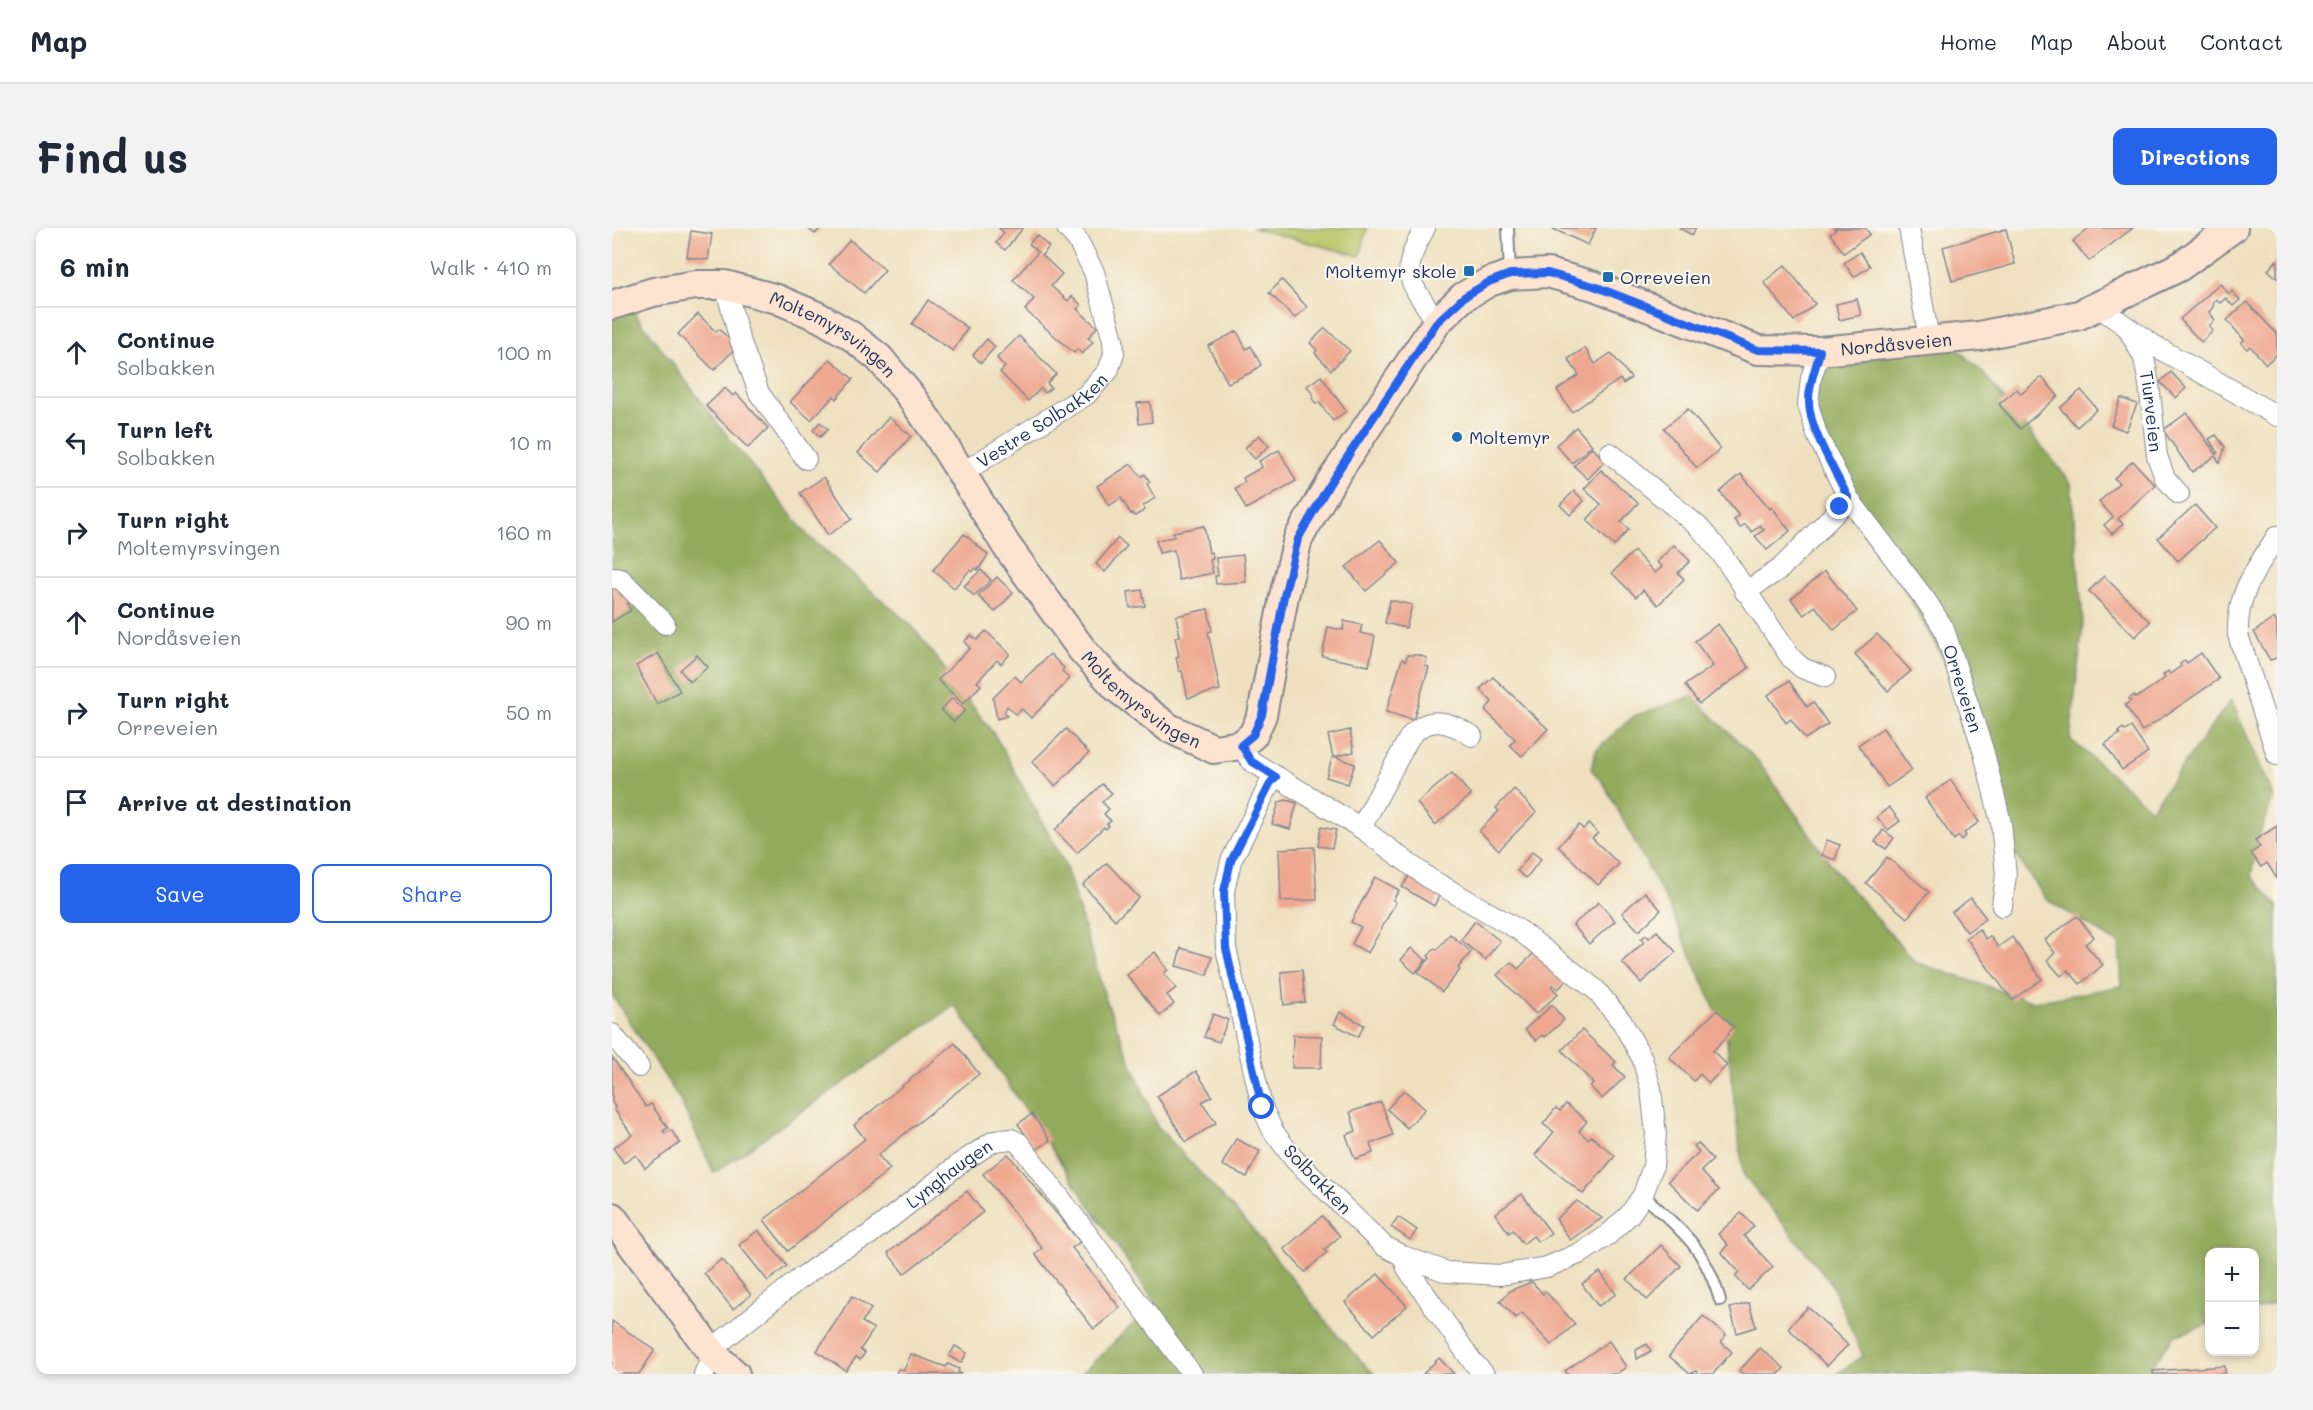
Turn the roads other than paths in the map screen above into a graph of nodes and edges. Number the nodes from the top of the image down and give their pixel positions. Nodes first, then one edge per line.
1 (1067, 228) edge
2 (1425, 228) edge
3 (1508, 228) edge
4 (1909, 228) edge
5 (2233, 228) edge
6 (1510, 274) junction
7 (725, 285) junction
8 (612, 305) edge
9 (2098, 307) junction
10 (1437, 322) junction
11 (2127, 326) junction
12 (1929, 339) junction
13 (1820, 351) junction
14 (2277, 416) edge
15 (1610, 453) dead end
16 (806, 459) dead end
17 (962, 473) junction
18 (2179, 494) dead end
19 (1849, 499) junction
20 (2277, 536) edge
21 (612, 578) edge
22 (1745, 592) junction
23 (665, 624) dead end
24 (1825, 677) dead end
25 (1472, 736) dead end
26 (1241, 745) junction
27 (2277, 755) edge
28 (1276, 777) junction
29 (1360, 828) junction
30 (2001, 906) dead end
31 (612, 1034) edge
32 (639, 1067) dead end
33 (1643, 1195) junction
34 (612, 1217) edge
35 (1403, 1256) junction
36 (1720, 1300) dead end
37 (708, 1364) edge
38 (735, 1374) edge
39 (1192, 1374) edge
40 (1484, 1374) edge

1 - 17 street, Vestre Solbakken
2 - 10 street
3 - 6 lane
4 - 12 street
5 - 9 main road, Nordåsveien
6 - 10 main road
6 - 13 main road, Nordåsveien
7 - 8 main road, Moltemyrsvingen
7 - 16 street
7 - 17 main road, Moltemyrsvingen
9 - 11 street, Tiurveien
9 - 12 main road, Nordåsveien
10 - 26 main road
11 - 14 street, Tiurveien
11 - 18 street, Tiurveien
12 - 13 main road, Nordåsveien
13 - 19 street, Orreveien
15 - 22 street
17 - 26 main road, Moltemyrsvingen
19 - 22 street
19 - 30 street, Orreveien
20 - 27 street
21 - 23 street
22 - 24 street
25 - 29 street
26 - 28 street, Solbakken
28 - 29 street, Solbakken
28 - 35 street, Solbakken
29 - 33 street, Solbakken
31 - 32 street
33 - 35 street, Solbakken
33 - 36 lane
34 - 37 main road
35 - 40 street, Solbakken
37 - 38 main road
37 - 39 street, Lynghaugen

